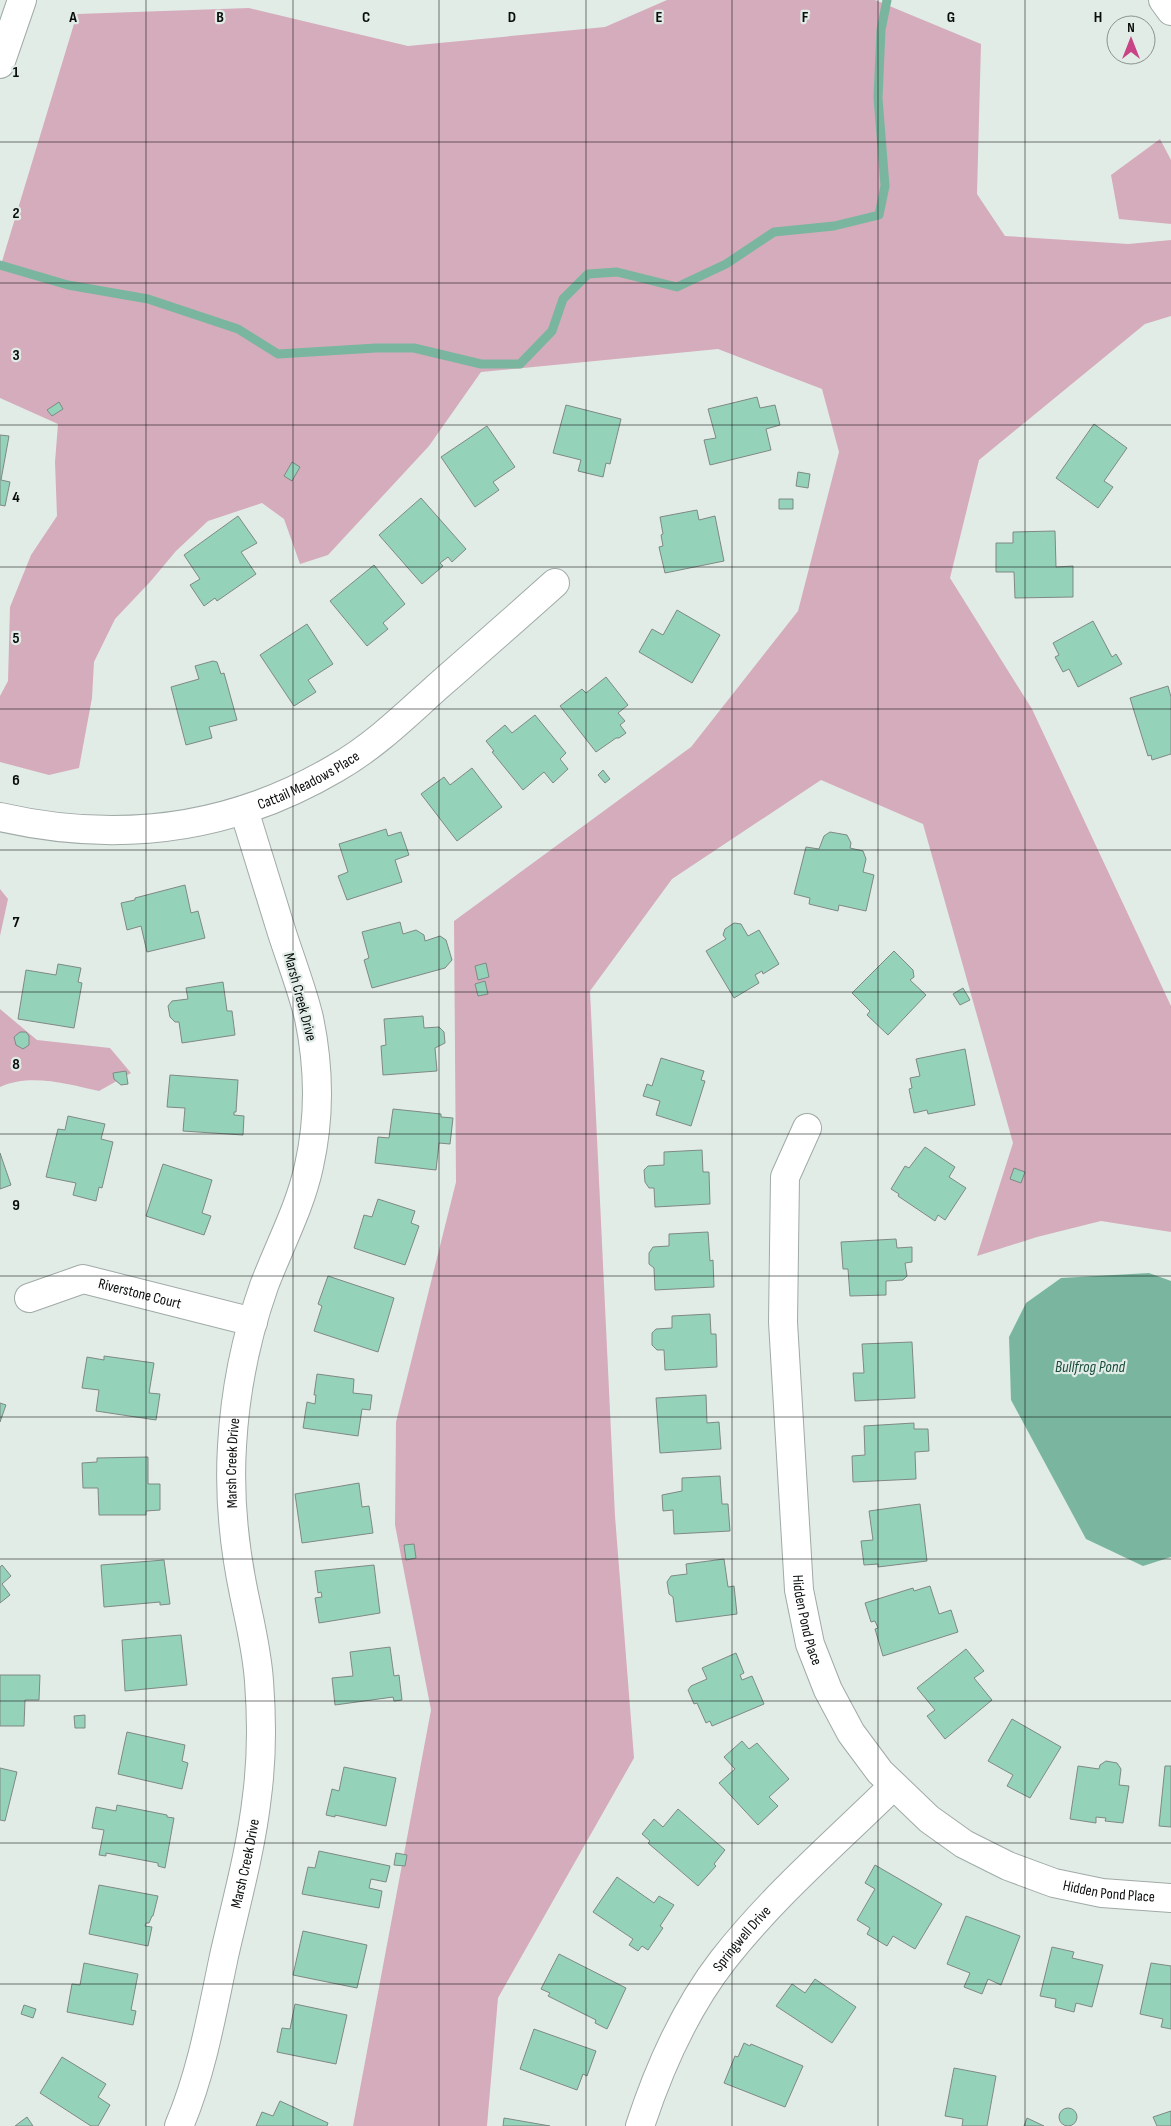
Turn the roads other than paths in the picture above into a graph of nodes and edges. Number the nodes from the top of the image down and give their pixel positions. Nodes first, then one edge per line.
1 (22, 0) edge
2 (1163, 0) edge
3 (1171, 11) edge
4 (0, 64) edge
5 (555, 583) dead end
6 (244, 810) junction
7 (0, 817) edge
8 (807, 1128) dead end
9 (29, 1298) dead end
10 (253, 1322) junction
11 (893, 1786) junction
12 (1171, 1898) edge
13 (179, 2126) edge
14 (640, 2126) edge

1 - 4 street
2 - 3 street
5 - 6 street, Cattail Meadows Place
6 - 7 street, Cattail Meadows Place
6 - 10 street, Marsh Creek Drive
8 - 11 street, Hidden Pond Place
9 - 10 street, Riverstone Court
10 - 13 street, Marsh Creek Drive
11 - 12 street, Hidden Pond Place
11 - 14 street, Springwell Drive

